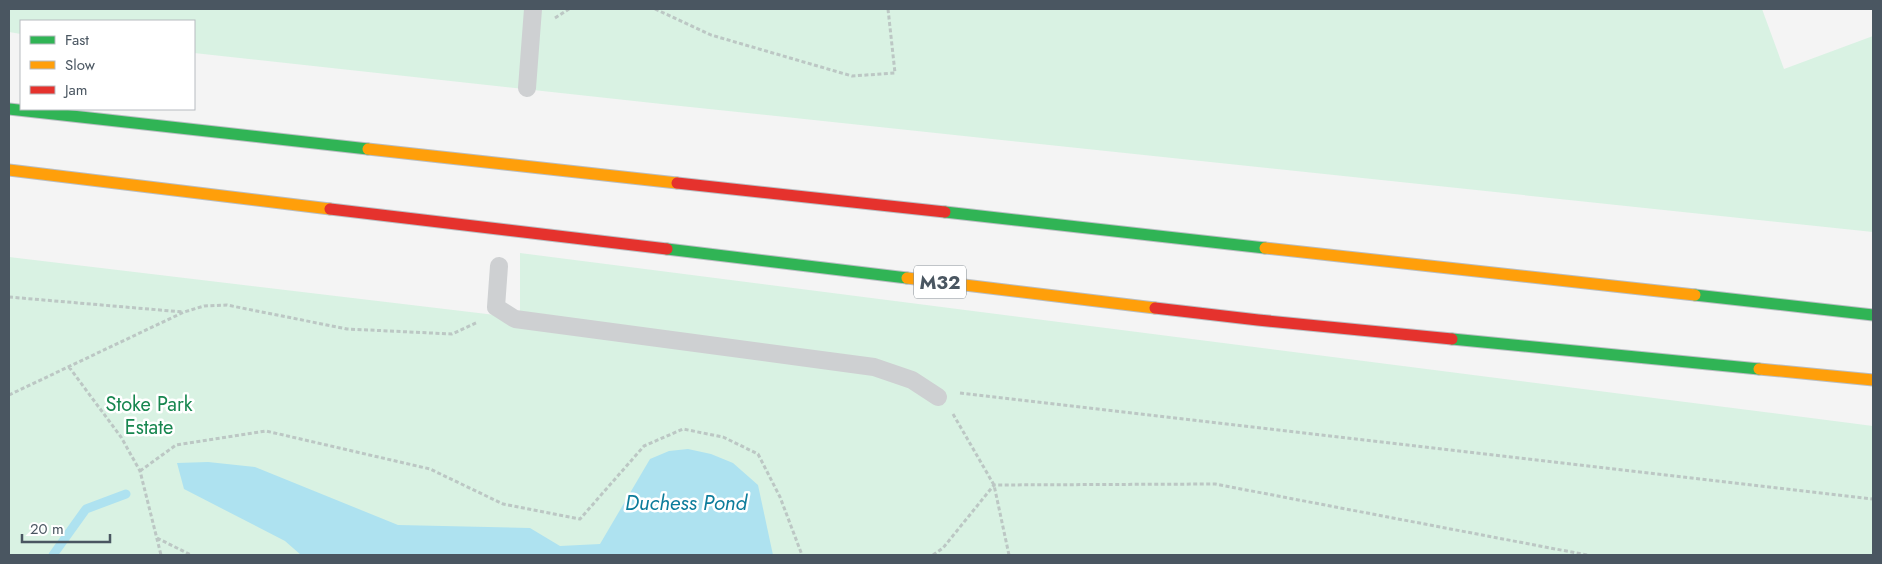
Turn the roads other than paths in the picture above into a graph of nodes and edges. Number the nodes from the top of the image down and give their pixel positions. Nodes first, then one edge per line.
1 (533, 9) edge
2 (527, 88) dead end
3 (9, 109) edge
4 (9, 170) edge
5 (499, 266) dead end
6 (1873, 315) edge
7 (1873, 380) edge
8 (932, 393) road end

1 - 2 lane
3 - 6 highway
4 - 7 highway, M32
5 - 8 lane

